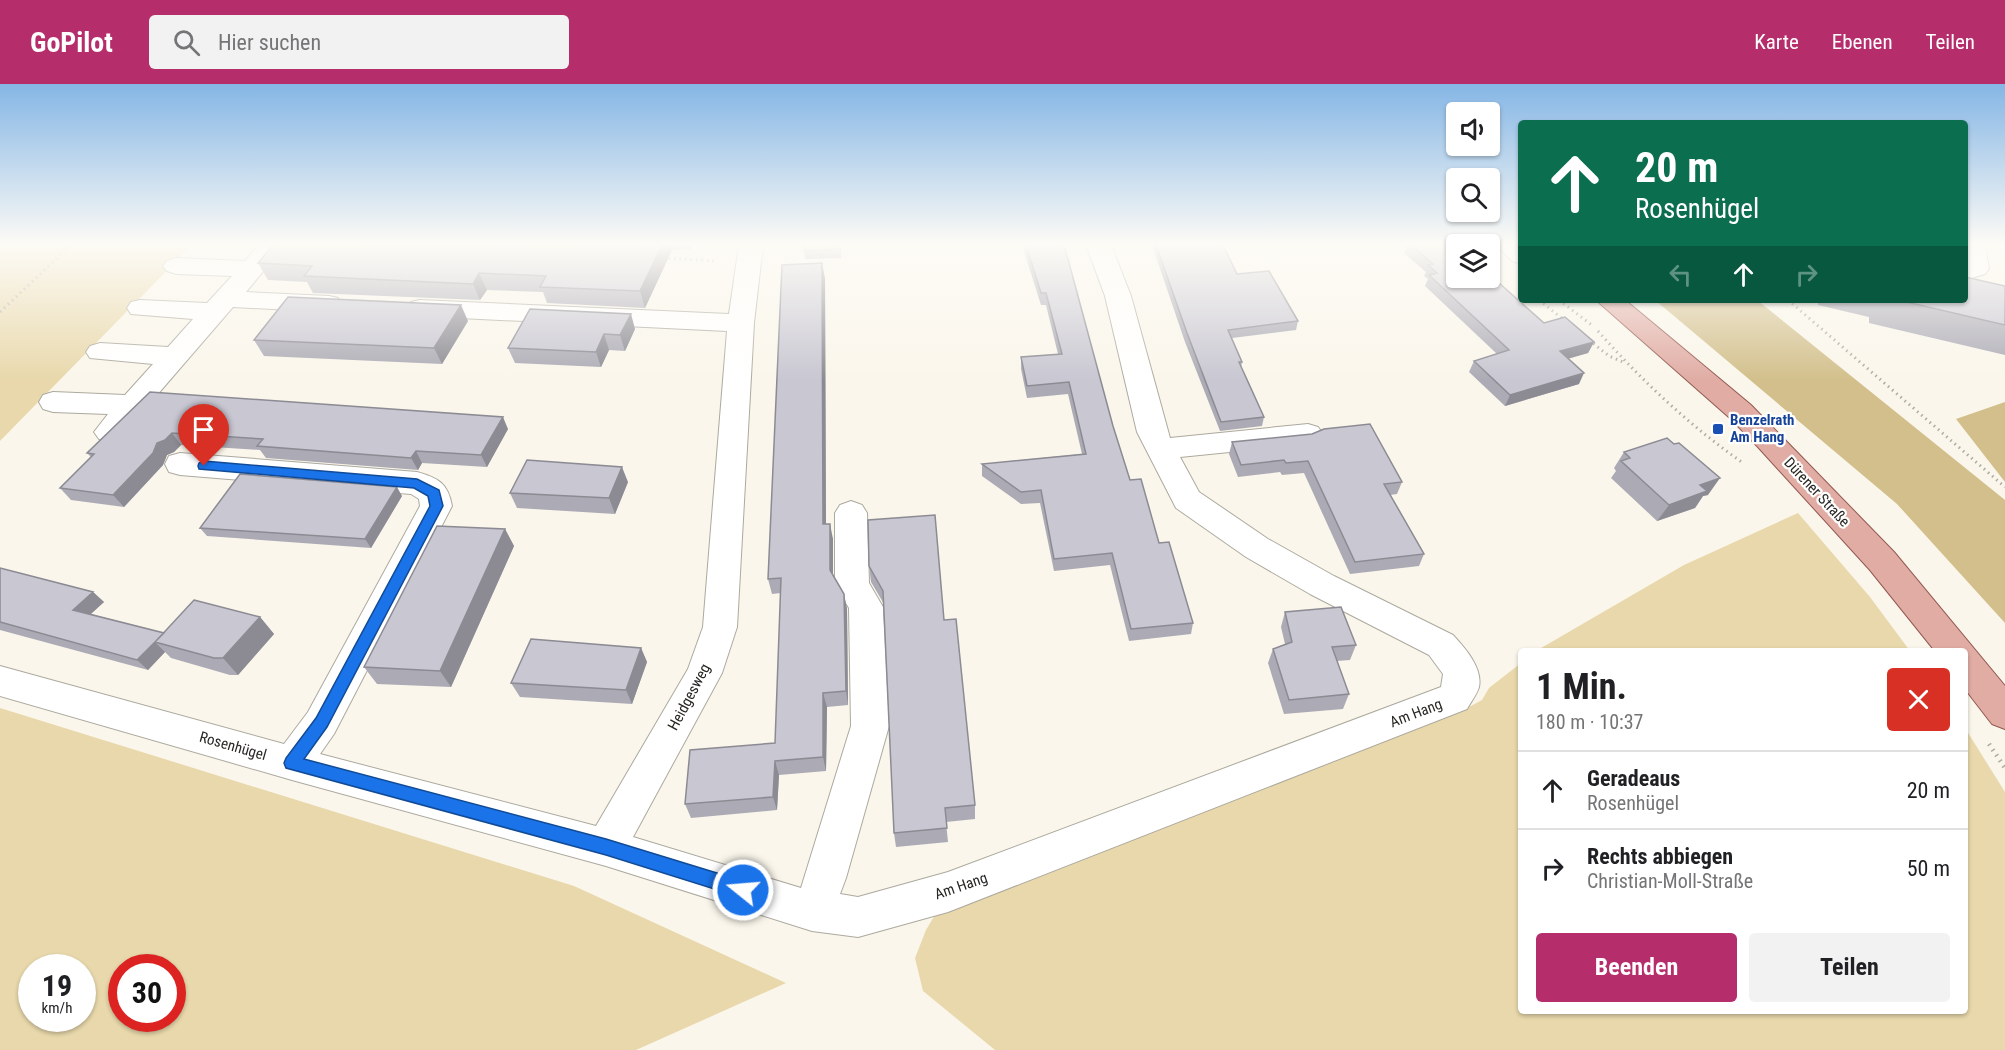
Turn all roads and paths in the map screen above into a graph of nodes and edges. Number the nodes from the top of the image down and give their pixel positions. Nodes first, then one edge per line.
1 (23, 290) edge
2 (234, 290) edge
3 (745, 290) edge
4 (1116, 290) edge
5 (1543, 303) edge
6 (1563, 303) edge
7 (1613, 303) edge
8 (1791, 303) edge
9 (221, 305) junction
10 (352, 305) edge
11 (398, 307) edge
12 (140, 308) dead end
13 (0, 312) edge
14 (741, 323) junction
15 (1572, 327) edge
16 (1582, 334) edge
17 (100, 352) dead end
18 (176, 356) junction
19 (53, 402) dead end
20 (133, 405) junction
21 (1710, 431) dead end
22 (109, 432) edge
23 (1702, 432) dead end
24 (1308, 434) edge
25 (1161, 449) junction
26 (180, 464) dead end
27 (2005, 487) edge
28 (851, 513) dead end
29 (1954, 648) edge
30 (1968, 666) edge
31 (0, 681) edge
32 (2005, 713) edge
33 (292, 763) junction
34 (606, 847) junction
35 (812, 911) junction

1 - 13 path
2 - 9 street
3 - 14 street, Heidgesweg
4 - 25 street, Am Hang
5 - 15 path
6 - 16 path
7 - 29 main road, Dürener Straße
8 - 27 path
9 - 10 street
9 - 12 street
9 - 18 street
11 - 14 street
14 - 34 street, Heidgesweg
17 - 18 street
18 - 20 street
19 - 20 street
20 - 22 street
21 - 23 path
24 - 25 street
25 - 35 street, Am Hang
26 - 33 street
28 - 35 street
30 - 32 main road
31 - 33 street, Rosenhügel
33 - 34 street, Rosenhügel
34 - 35 street

